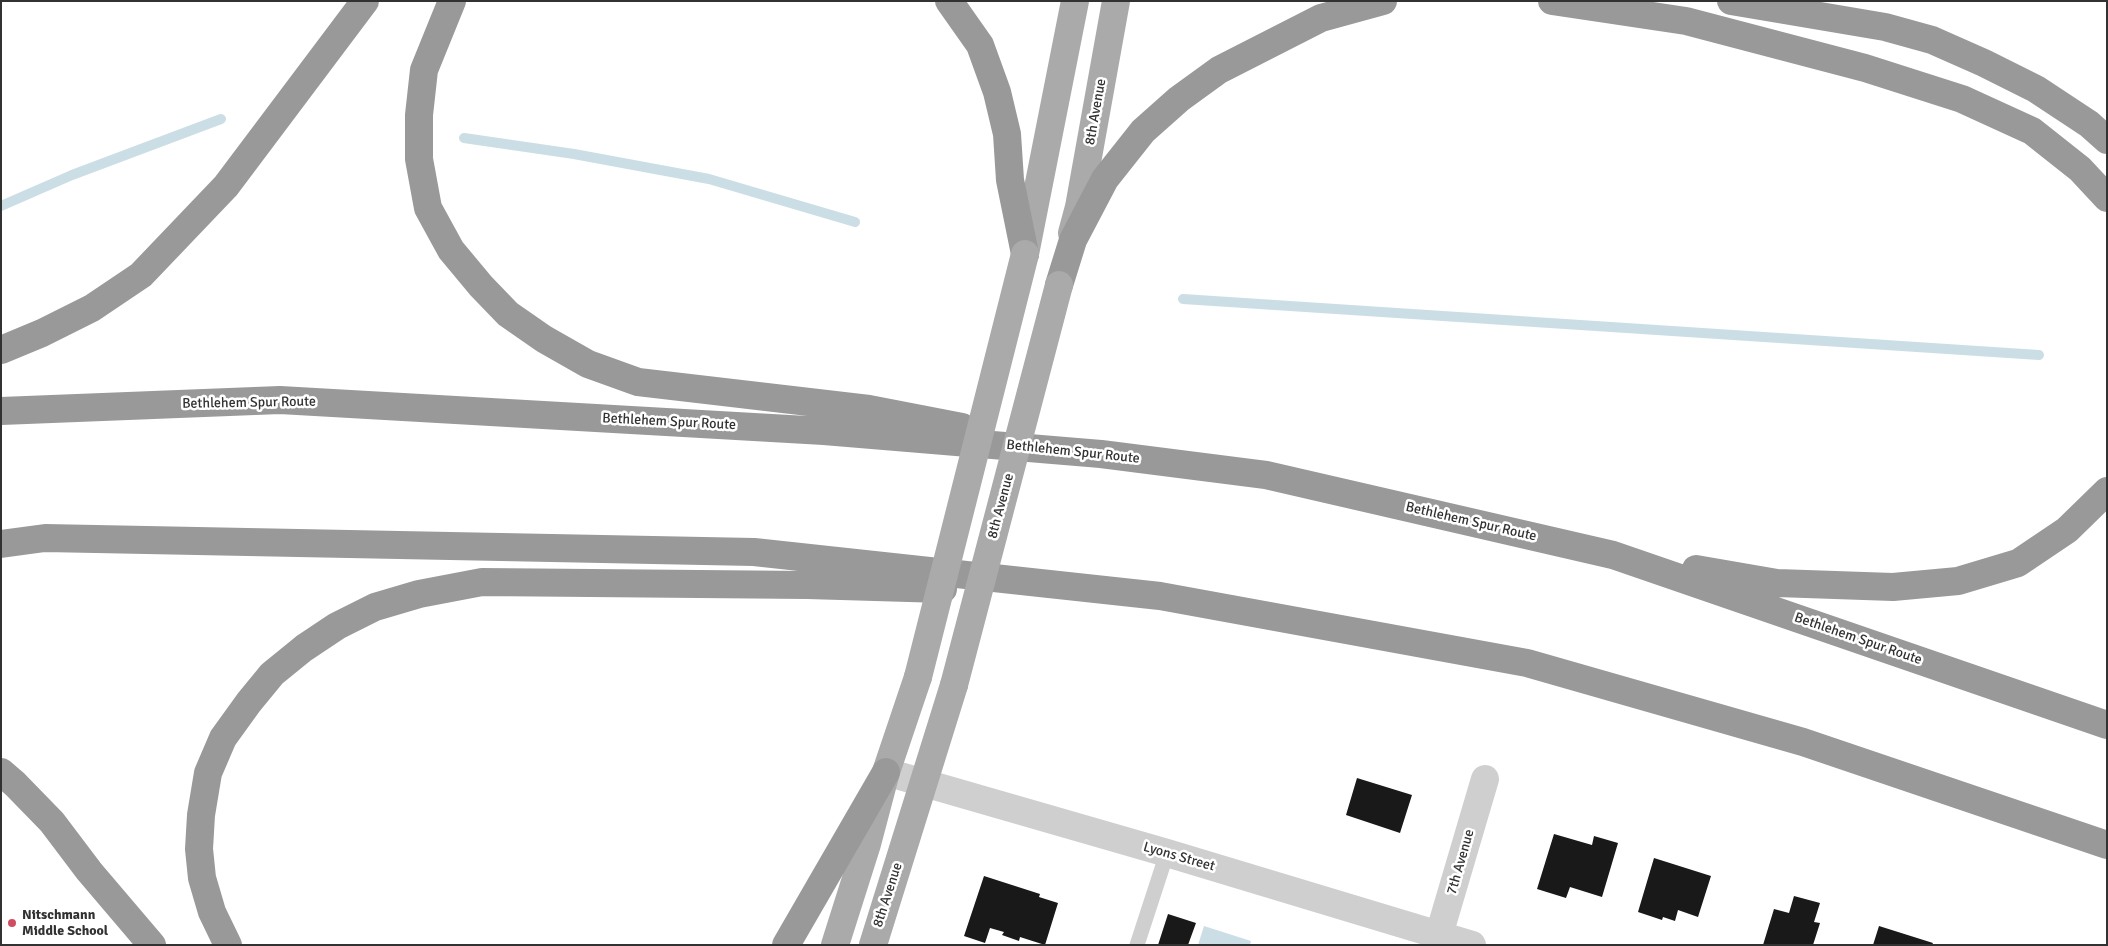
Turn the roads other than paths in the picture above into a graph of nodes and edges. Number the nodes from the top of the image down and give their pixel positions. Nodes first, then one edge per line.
1 (365, 1) edge
2 (452, 1) edge
3 (949, 1) edge
4 (1075, 1) edge
5 (1116, 1) edge
6 (1383, 1) edge
7 (1552, 1) edge
8 (1731, 1) edge
9 (2107, 140) edge
10 (2107, 198) edge
11 (1025, 254) junction
12 (1059, 285) junction
13 (1, 350) edge
14 (1, 411) edge
15 (1101, 454) junction
16 (2107, 491) edge
17 (1, 544) edge
18 (1613, 555) junction
19 (1160, 596) junction
20 (2107, 725) edge
21 (1, 772) edge
22 (886, 772) junction
23 (1485, 779) dead end
24 (924, 783) junction
25 (2107, 845) edge
26 (1167, 853) junction
27 (1438, 940) edge
28 (152, 945) edge
29 (228, 945) edge
30 (786, 945) edge
31 (835, 945) edge
32 (873, 945) edge
33 (1137, 945) edge
34 (1472, 945) edge

1 - 13 highway
2 - 15 highway
3 - 11 highway
4 - 11 main road
5 - 12 main road, 8th Avenue
6 - 12 highway
7 - 10 highway
8 - 9 highway
11 - 22 main road, bridge
12 - 24 main road, 8th Avenue, bridge
14 - 15 highway, Bethlehem Spur Route
15 - 18 highway, Bethlehem Spur Route
16 - 18 highway
17 - 19 highway
18 - 20 highway, Bethlehem Spur Route
19 - 25 highway
19 - 29 highway
21 - 28 highway
22 - 24 street, Lyons Street
22 - 30 highway
22 - 31 main road
23 - 27 street, 7th Avenue
24 - 26 street, Lyons Street
24 - 32 main road, 8th Avenue
26 - 27 street, Lyons Street
26 - 33 lane
27 - 34 street, Lyons Street

